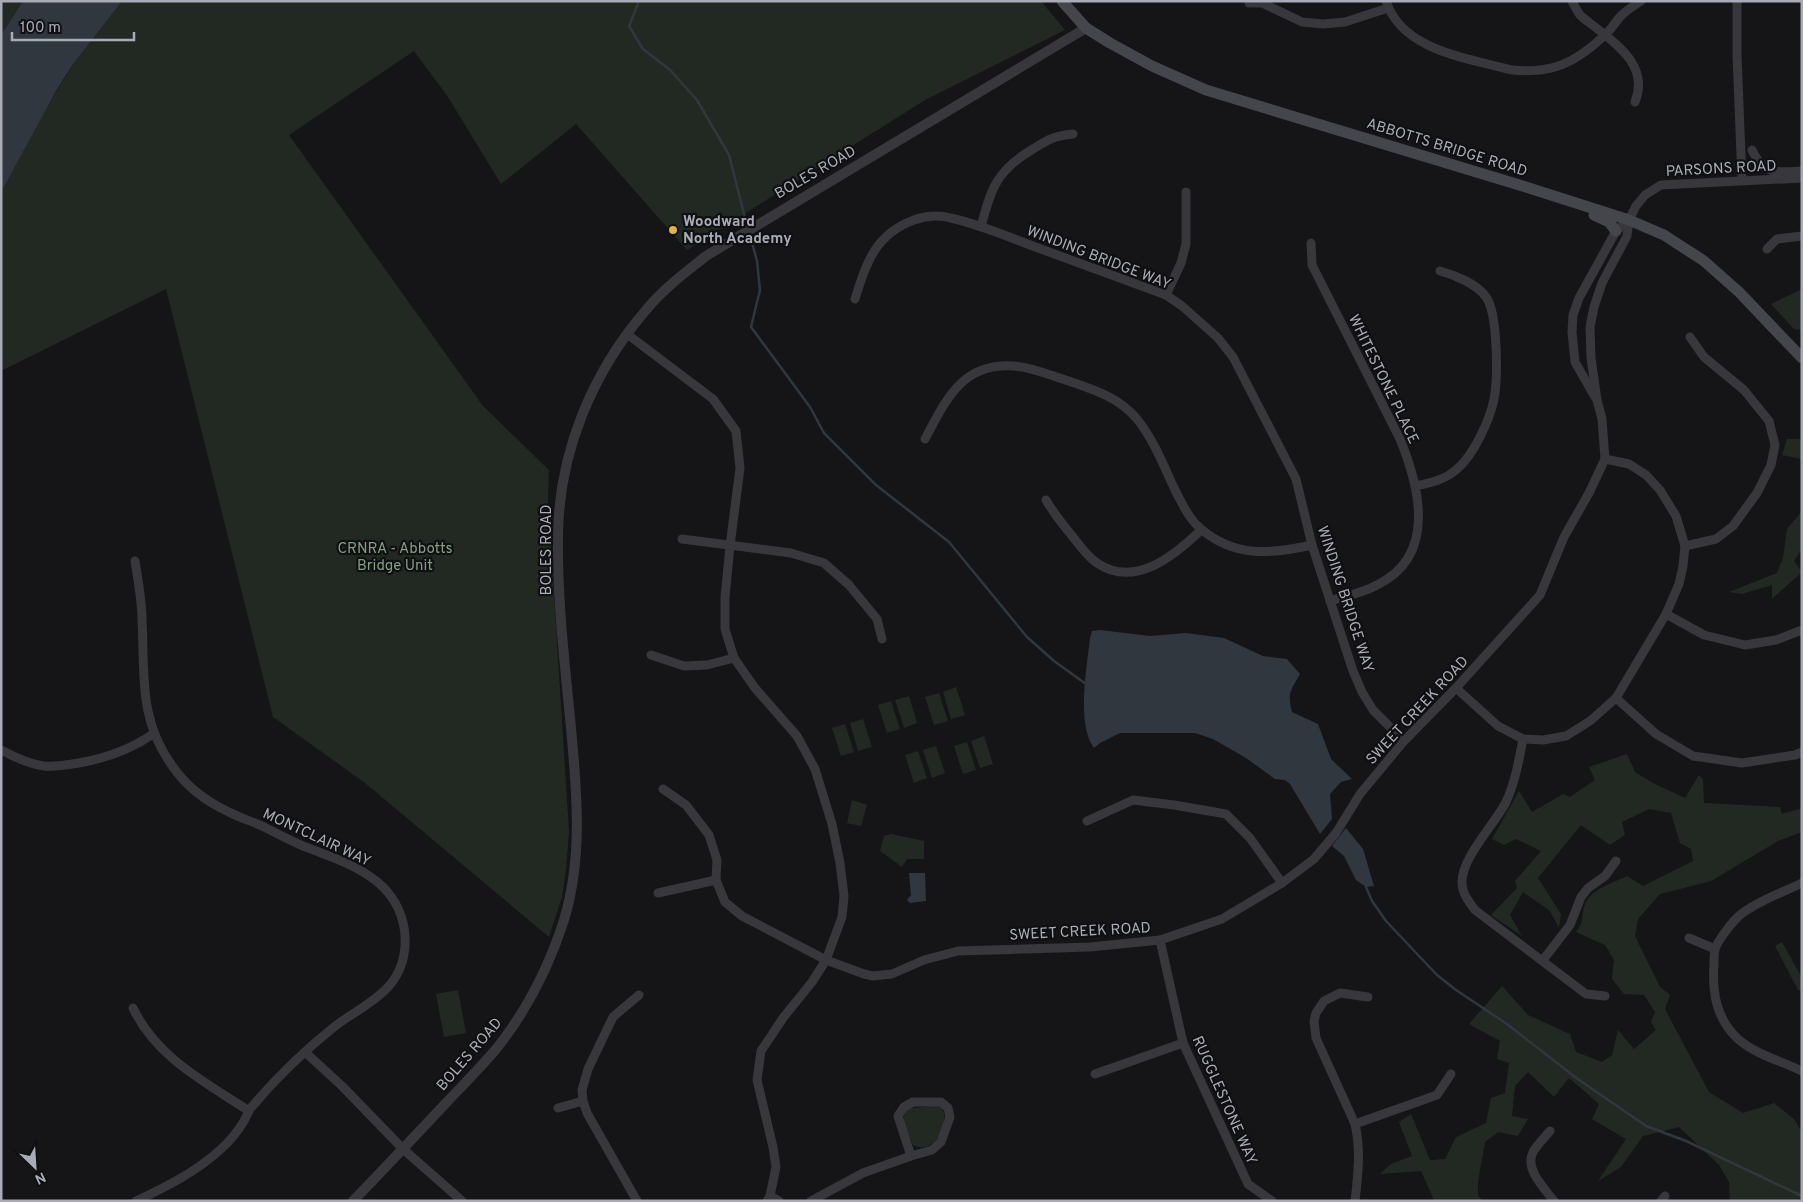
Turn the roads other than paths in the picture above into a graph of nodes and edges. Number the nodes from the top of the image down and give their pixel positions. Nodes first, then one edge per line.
1 (1062, 1) edge
2 (1572, 1) edge
3 (1641, 1) edge
4 (1737, 1) edge
5 (1249, 3) dead end
6 (1387, 5) edge
7 (1086, 28) junction
8 (1606, 35) junction
9 (1634, 102) dead end
10 (1073, 134) dead end
11 (1752, 150) dead end
12 (1802, 171) edge
13 (1802, 178) edge
14 (1742, 180) junction
15 (1529, 188) junction
16 (1186, 192) dead end
17 (1630, 220) junction
18 (981, 227) junction
19 (1616, 231) junction
20 (1802, 236) edge
21 (1311, 243) dead end
22 (1767, 249) dead end
23 (1440, 271) dead end
24 (1166, 295) junction
25 (855, 299) dead end
26 (627, 334) junction
27 (1690, 337) dead end
28 (1802, 358) edge
29 (1597, 400) junction
30 (925, 439) dead end
31 (1605, 459) junction
32 (1415, 486) junction
33 (1046, 500) dead end
34 (1202, 530) junction
35 (682, 539) dead end
36 (1312, 545) junction
37 (730, 546) junction
38 (1685, 546) junction
39 (135, 561) dead end
40 (1330, 601) junction
41 (1666, 614) junction
42 (1802, 630) edge
43 (882, 639) dead end
44 (651, 655) dead end
45 (734, 658) junction
46 (1456, 688) junction
47 (1616, 698) junction
48 (153, 734) junction
49 (1523, 739) junction
50 (1404, 741) junction
51 (1, 750) edge
52 (1802, 752) edge
53 (663, 789) dead end
54 (1087, 821) dead end
55 (1616, 861) dead end
56 (716, 880) junction
57 (1282, 883) junction
58 (1802, 883) edge
59 (658, 893) dead end
60 (1689, 938) dead end
61 (1160, 940) junction
62 (1715, 949) junction
63 (826, 960) junction
64 (1543, 960) junction
65 (639, 994) dead end
66 (1606, 996) dead end
67 (1368, 997) dead end
68 (132, 1008) dead end
69 (1183, 1044) junction
70 (304, 1052) junction
71 (1802, 1070) edge
72 (1095, 1074) dead end
73 (1451, 1074) dead end
74 (583, 1101) junction
75 (558, 1108) dead end
76 (249, 1111) junction
77 (1355, 1124) junction
78 (1550, 1131) dead end
79 (403, 1149) junction
80 (911, 1156) junction
81 (768, 1198) edge
82 (136, 1201) edge
83 (353, 1201) edge
84 (462, 1201) edge
85 (637, 1201) edge
86 (779, 1201) edge
87 (811, 1201) edge
88 (1272, 1201) edge
89 (1355, 1201) edge
90 (1554, 1201) edge

1 - 7 main road, ABBOTTS BRIDGE ROAD
2 - 8 street
3 - 8 street
4 - 14 street
5 - 6 street
6 - 8 street
7 - 15 main road, ABBOTTS BRIDGE ROAD
7 - 26 street, BOLES ROAD
8 - 9 street
10 - 18 street
11 - 12 street, PARSONS ROAD
13 - 14 street, PARSONS ROAD
14 - 17 street, PARSONS ROAD
15 - 17 main road, ABBOTTS BRIDGE ROAD
15 - 19 main road
16 - 24 street
17 - 19 street, SWEET CREEK ROAD
17 - 28 main road, ABBOTTS BRIDGE ROAD
17 - 29 street, SWEET CREEK ROAD
18 - 24 street, WINDING BRIDGE WAY
18 - 25 street, WINDING BRIDGE WAY
19 - 29 street, SWEET CREEK ROAD
20 - 22 street
21 - 32 street, WHITESTONE PLACE
23 - 32 street
24 - 36 street, WINDING BRIDGE WAY
26 - 37 street
26 - 79 street, BOLES ROAD
27 - 38 street
29 - 31 street, SWEET CREEK ROAD
30 - 34 street
31 - 38 street
31 - 46 street, SWEET CREEK ROAD
32 - 40 street, WHITESTONE PLACE
33 - 34 street
34 - 36 street
35 - 37 street
36 - 40 street, WINDING BRIDGE WAY
37 - 43 street
37 - 45 street
38 - 41 street
39 - 48 street, MONTCLAIR WAY
40 - 50 street, WINDING BRIDGE WAY
41 - 42 street
41 - 47 street
44 - 45 street
45 - 63 street
46 - 49 street
46 - 50 street, SWEET CREEK ROAD
47 - 49 street
47 - 52 street
48 - 51 street
48 - 70 street, MONTCLAIR WAY
49 - 64 street
50 - 57 street, SWEET CREEK ROAD
53 - 56 street, SWEET CREEK ROAD
54 - 57 street
55 - 64 street
56 - 59 street
56 - 63 street, SWEET CREEK ROAD
57 - 61 street, SWEET CREEK ROAD
58 - 62 street
60 - 62 street
61 - 63 street, SWEET CREEK ROAD
61 - 69 street, RUGGLESTONE WAY
62 - 71 street
63 - 81 street
64 - 66 street
65 - 74 street
67 - 77 street
68 - 76 street
69 - 72 street
69 - 88 street, RUGGLESTONE WAY
70 - 76 street, MONTCLAIR WAY
70 - 79 street
73 - 77 street
74 - 75 street
74 - 85 street
76 - 82 street, MONTCLAIR WAY
77 - 89 street
78 - 90 street
79 - 83 street, BOLES ROAD
79 - 84 street
80 - 80 street
80 - 87 street
81 - 86 street

